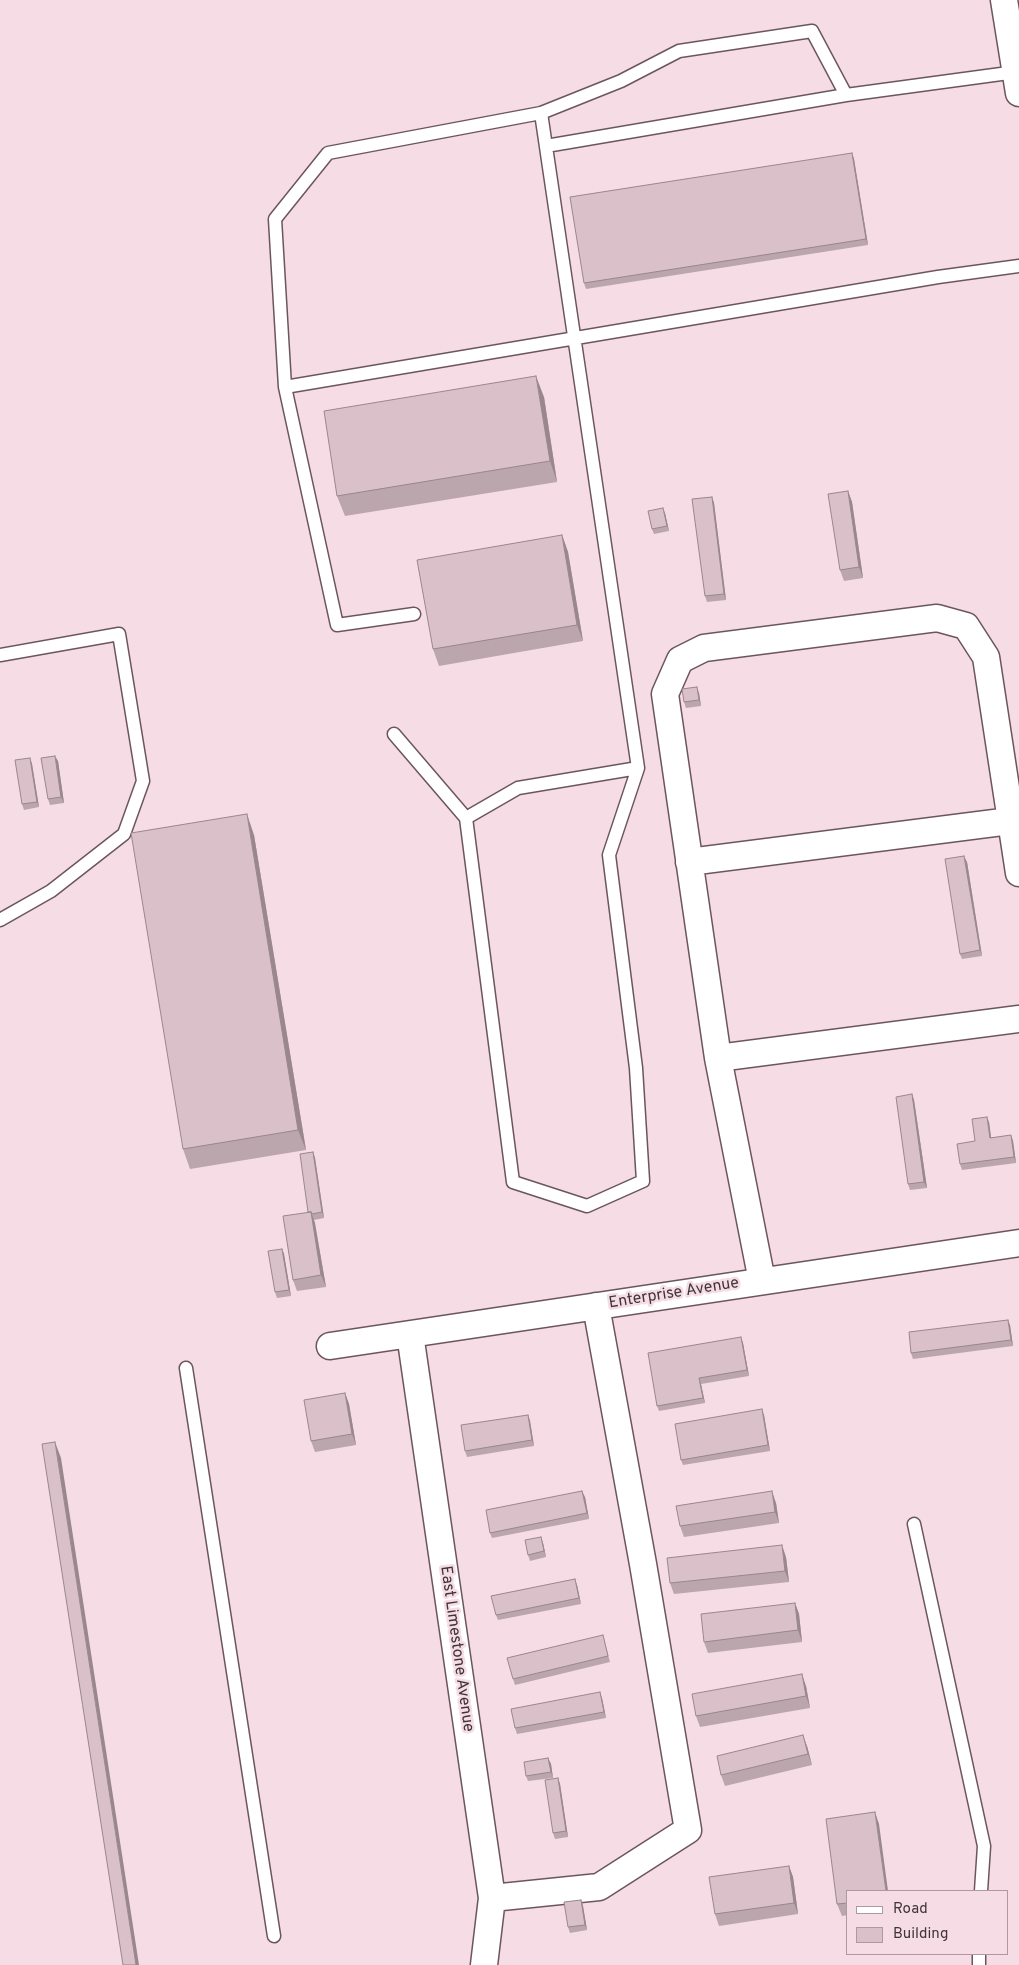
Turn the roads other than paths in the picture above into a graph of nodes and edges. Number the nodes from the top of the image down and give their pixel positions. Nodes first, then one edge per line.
1 (1004, 0) edge
2 (1017, 83) edge
3 (846, 95) junction
4 (541, 112) junction
5 (546, 146) junction
6 (1019, 266) edge
7 (573, 338) junction
8 (285, 387) junction
9 (414, 614) dead end
10 (0, 655) edge
11 (394, 734) dead end
12 (638, 768) junction
13 (466, 818) junction
14 (1010, 821) junction
15 (688, 862) junction
16 (1019, 873) edge
17 (0, 920) edge
18 (1019, 1018) edge
19 (718, 1058) junction
20 (1019, 1243) edge
21 (762, 1281) junction
22 (596, 1306) junction
23 (410, 1334) junction
24 (330, 1346) dead end
25 (186, 1368) dead end
26 (914, 1524) dead end
27 (981, 1890) edge
28 (492, 1898) junction
29 (274, 1936) dead end
30 (484, 1965) edge

1 - 2 street
2 - 3 lane
3 - 4 lane
3 - 5 lane
4 - 5 lane
4 - 8 lane
5 - 7 lane
6 - 7 lane
7 - 8 lane
7 - 12 lane
8 - 9 lane
10 - 17 lane
11 - 13 lane
12 - 13 lane
12 - 13 lane
14 - 15 street
14 - 15 street
14 - 16 street
15 - 19 street
18 - 19 street
19 - 21 street
20 - 21 street, Enterprise Avenue
21 - 22 street, Enterprise Avenue
22 - 23 street, Enterprise Avenue
22 - 28 street
23 - 24 street, Enterprise Avenue
23 - 28 street, East Limestone Avenue
25 - 29 lane
26 - 27 lane
28 - 30 street, East Limestone Avenue

